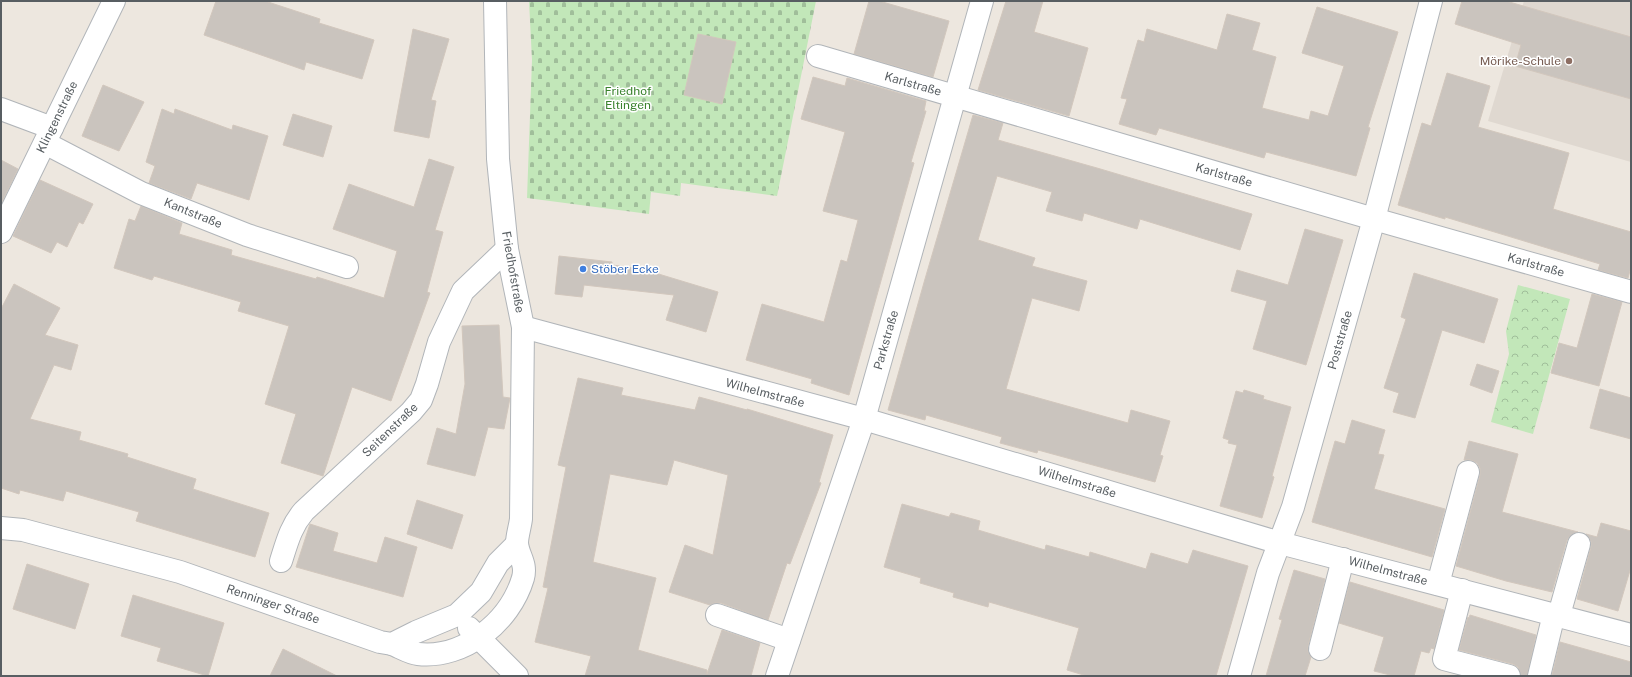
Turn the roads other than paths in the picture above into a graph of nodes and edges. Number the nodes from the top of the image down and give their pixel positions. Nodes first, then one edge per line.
1 (114, 1) edge
2 (495, 1) edge
3 (982, 1) edge
4 (1431, 1) edge
5 (818, 56) dead end
6 (956, 97) junction
7 (1, 109) edge
8 (48, 136) junction
9 (1374, 219) junction
10 (1, 232) edge
11 (507, 249) junction
12 (347, 267) dead end
13 (1631, 292) edge
14 (523, 327) junction
15 (864, 419) junction
16 (1468, 472) dead end
17 (1, 528) edge
18 (1280, 543) junction
19 (517, 544) junction
20 (1579, 544) dead end
21 (1343, 559) junction
22 (281, 560) dead end
23 (1438, 584) junction
24 (1462, 590) junction
25 (716, 614) dead end
26 (1556, 615) junction
27 (457, 616) junction
28 (1631, 635) edge
29 (479, 638) junction
30 (789, 640) junction
31 (392, 644) junction
32 (1320, 649) dead end
33 (517, 676) edge
34 (777, 676) edge
35 (1239, 676) edge
36 (1509, 676) edge
37 (1540, 676) edge

1 - 8 street, Klingenstraße
2 - 11 street, Friedhofstraße
3 - 6 street, Parkstraße
4 - 9 street, Poststraße
5 - 6 street, Karlstraße
6 - 9 street, Karlstraße
6 - 15 street, Parkstraße
7 - 8 street, Kantstraße
8 - 10 street, Klingenstraße
8 - 12 street, Kantstraße
9 - 13 street, Karlstraße
9 - 18 street, Poststraße
11 - 14 street, Friedhofstraße
11 - 22 street, Seitenstraße
14 - 15 street, Wilhelmstraße
14 - 19 street, Friedhofstraße
15 - 18 street, Wilhelmstraße
15 - 30 street, Parkstraße
16 - 23 street
17 - 31 street, Renninger Straße
18 - 21 street, Wilhelmstraße
18 - 35 street, Poststraße
19 - 27 street
19 - 29 street, Friedhofstraße
20 - 26 street
21 - 23 street, Wilhelmstraße
21 - 32 street
23 - 24 street, Wilhelmstraße
24 - 26 street, Wilhelmstraße
24 - 36 street
25 - 30 street
26 - 28 street, Wilhelmstraße
26 - 37 street
27 - 29 street
27 - 31 street
29 - 31 street, Friedhofstraße
29 - 33 street
30 - 34 street, Parkstraße

